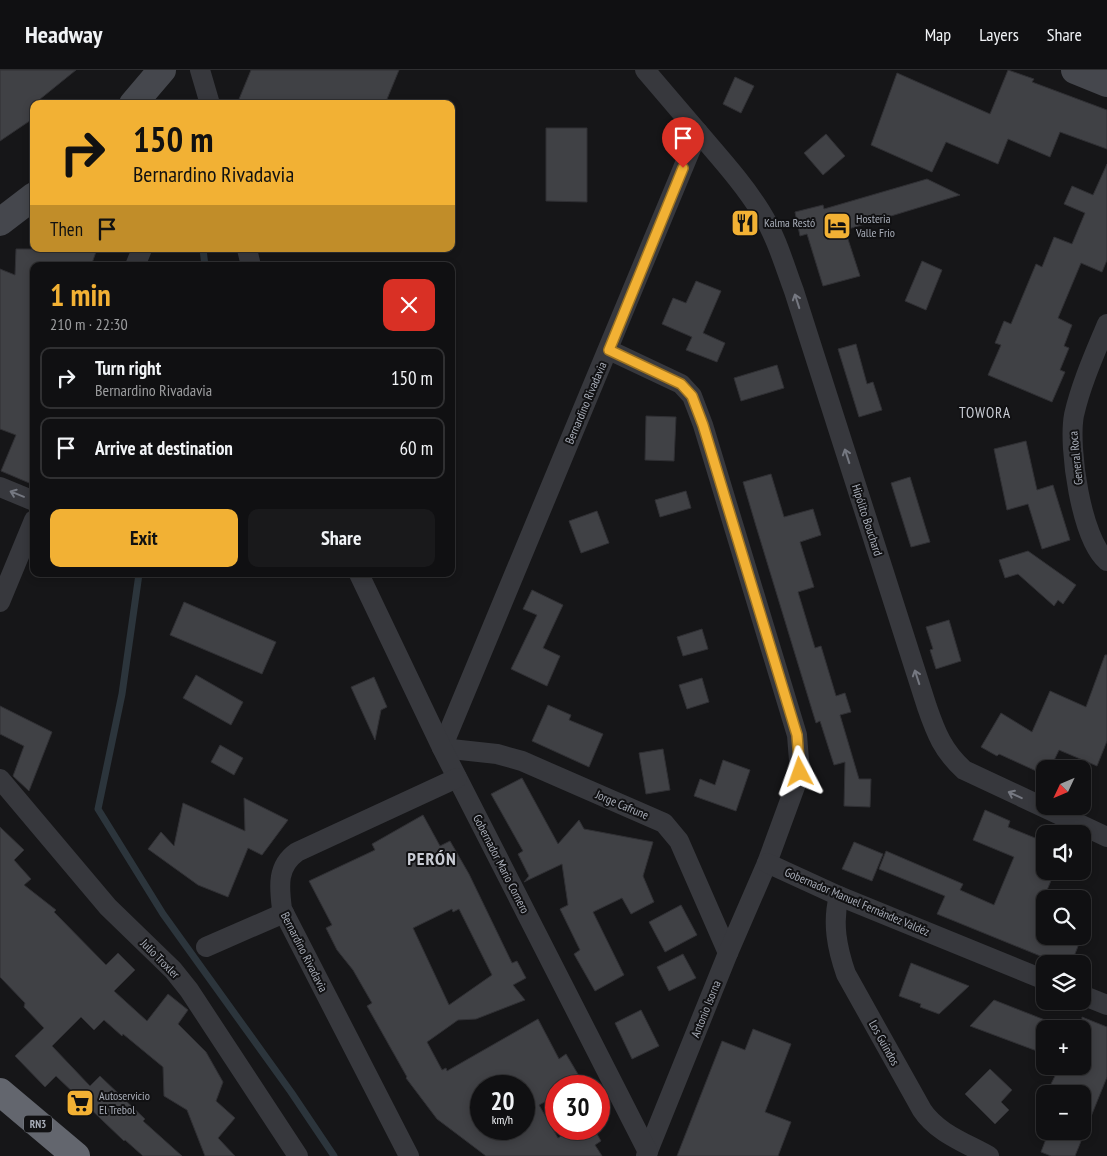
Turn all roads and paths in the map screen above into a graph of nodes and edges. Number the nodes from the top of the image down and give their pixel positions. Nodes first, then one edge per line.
1 (162, 70) edge
2 (645, 70) edge
3 (1075, 70) edge
4 (1107, 83) edge
5 (137, 100) edge
6 (698, 132) junction
7 (30, 199) edge
8 (0, 222) edge
9 (1107, 324) edge
10 (1103, 344) edge
11 (609, 350) junction
12 (0, 487) edge
13 (30, 499) edge
14 (30, 530) edge
15 (1107, 561) edge
16 (360, 577) edge
17 (0, 602) edge
18 (442, 748) junction
19 (457, 778) junction
20 (0, 779) edge
21 (1107, 837) edge
22 (767, 863) junction
23 (839, 896) junction
24 (284, 913) junction
25 (206, 947) dead end
26 (728, 953) junction
27 (1036, 976) edge
28 (1091, 999) edge
29 (1107, 1005) edge
30 (0, 1092) edge
31 (647, 1154) edge
32 (76, 1156) edge
33 (298, 1156) edge
34 (409, 1156) edge
35 (989, 1156) edge

1 - 5 main road
2 - 6 street
3 - 4 main road
6 - 11 street, Bernardino Rivadavia
21 -> 6 street, Hipólito Bouchard
7 - 8 main road
9 - 10 street, General Roca
10 - 15 street, General Roca
11 - 18 street, Bernardino Rivadavia
11 - 22 street
13 -> 12 street
14 - 17 street
16 - 18 street, Gobernador Mario Cornero
18 - 19 street, Gobernador Mario Cornero
18 - 26 street, Jorge Cafrune
19 - 24 street, Bernardino Rivadavia
19 - 31 street, Gobernador Mario Cornero
20 - 33 street, Julio Troxler
22 - 23 street, Gobernador Manuel Fernández Valdéz
22 - 26 street, Antonio Isorna
23 - 27 street, Gobernador Manuel Fernández Valdéz
23 - 35 street, Los Guindos
24 - 25 street
24 - 34 street, Bernardino Rivadavia
26 - 31 street, Antonio Isorna
28 - 29 street
30 - 32 highway, RN3

